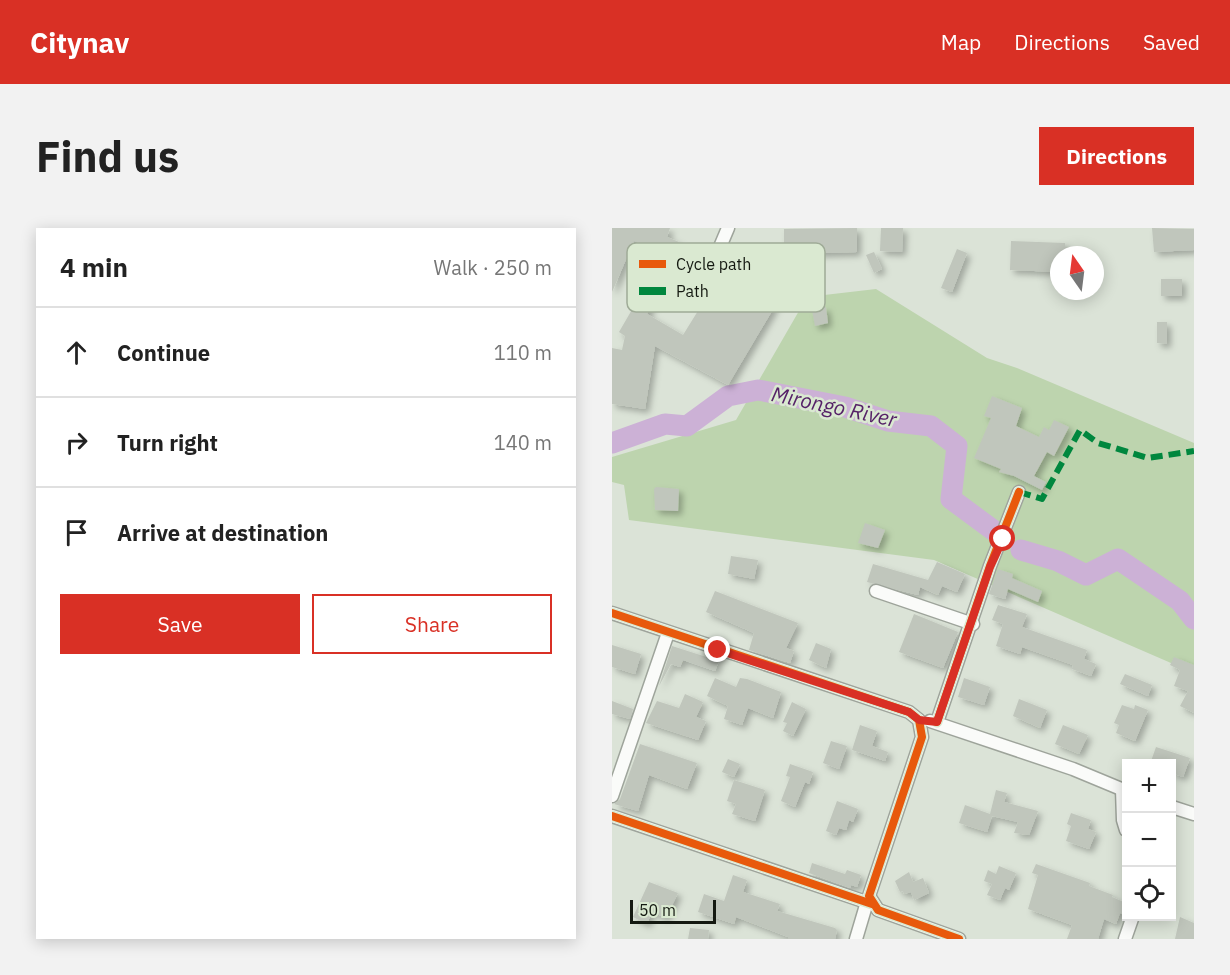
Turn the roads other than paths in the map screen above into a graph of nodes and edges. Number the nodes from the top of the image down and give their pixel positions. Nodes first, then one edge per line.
1 (728, 228) edge
2 (722, 243) edge
3 (1019, 492) dead end
4 (876, 591) dead end
5 (612, 613) edge
6 (973, 624) junction
7 (668, 633) junction
8 (919, 720) junction
9 (937, 722) junction
10 (1122, 789) edge
11 (612, 796) edge
12 (1176, 808) edge
13 (1194, 814) edge
14 (612, 816) edge
15 (870, 903) junction
16 (1131, 921) edge
17 (856, 939) edge
18 (959, 939) edge
19 (1125, 939) edge

1 - 2 street
3 - 6 street
4 - 6 street
5 - 7 street
6 - 9 street
7 - 8 street
7 - 11 street
8 - 9 street
8 - 15 street
9 - 10 street
12 - 13 street
14 - 15 street
15 - 17 street
15 - 18 street
16 - 19 street

